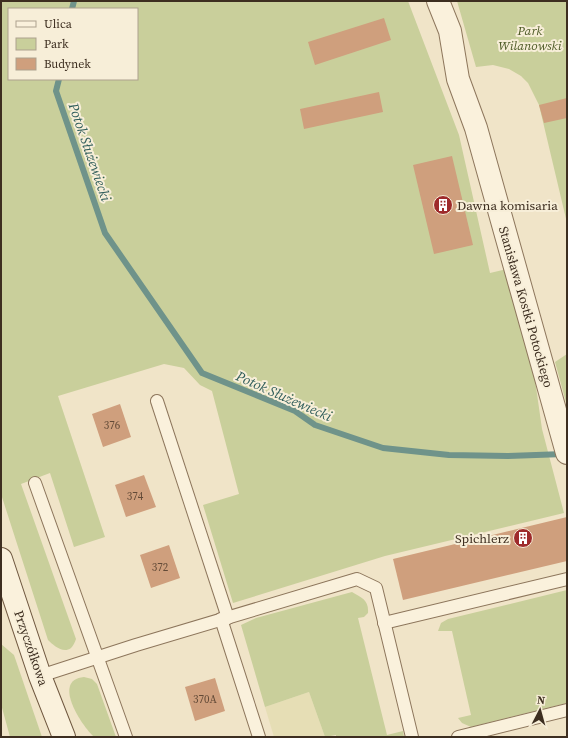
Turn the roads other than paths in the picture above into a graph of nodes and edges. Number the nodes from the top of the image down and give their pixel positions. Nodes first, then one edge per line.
1 (438, 1) edge
2 (157, 401) dead end
3 (564, 444) edge
4 (35, 483) dead end
5 (1, 559) edge
6 (567, 579) edge
7 (224, 618) junction
8 (384, 623) junction
9 (97, 658) junction
10 (40, 676) junction
11 (567, 710) edge
12 (62, 731) edge
13 (78, 737) edge
14 (126, 737) edge
15 (259, 737) edge
16 (412, 737) edge
17 (458, 737) edge

1 - 3 street, Stanisława Kostki Potockiego
2 - 7 lane
4 - 9 lane
5 - 10 street, Przyczółkowa
6 - 8 lane
7 - 8 lane
7 - 9 lane
7 - 15 lane
8 - 16 lane
9 - 10 lane
9 - 14 lane
10 - 12 street, Przyczółkowa
11 - 17 lane
12 - 13 lane

